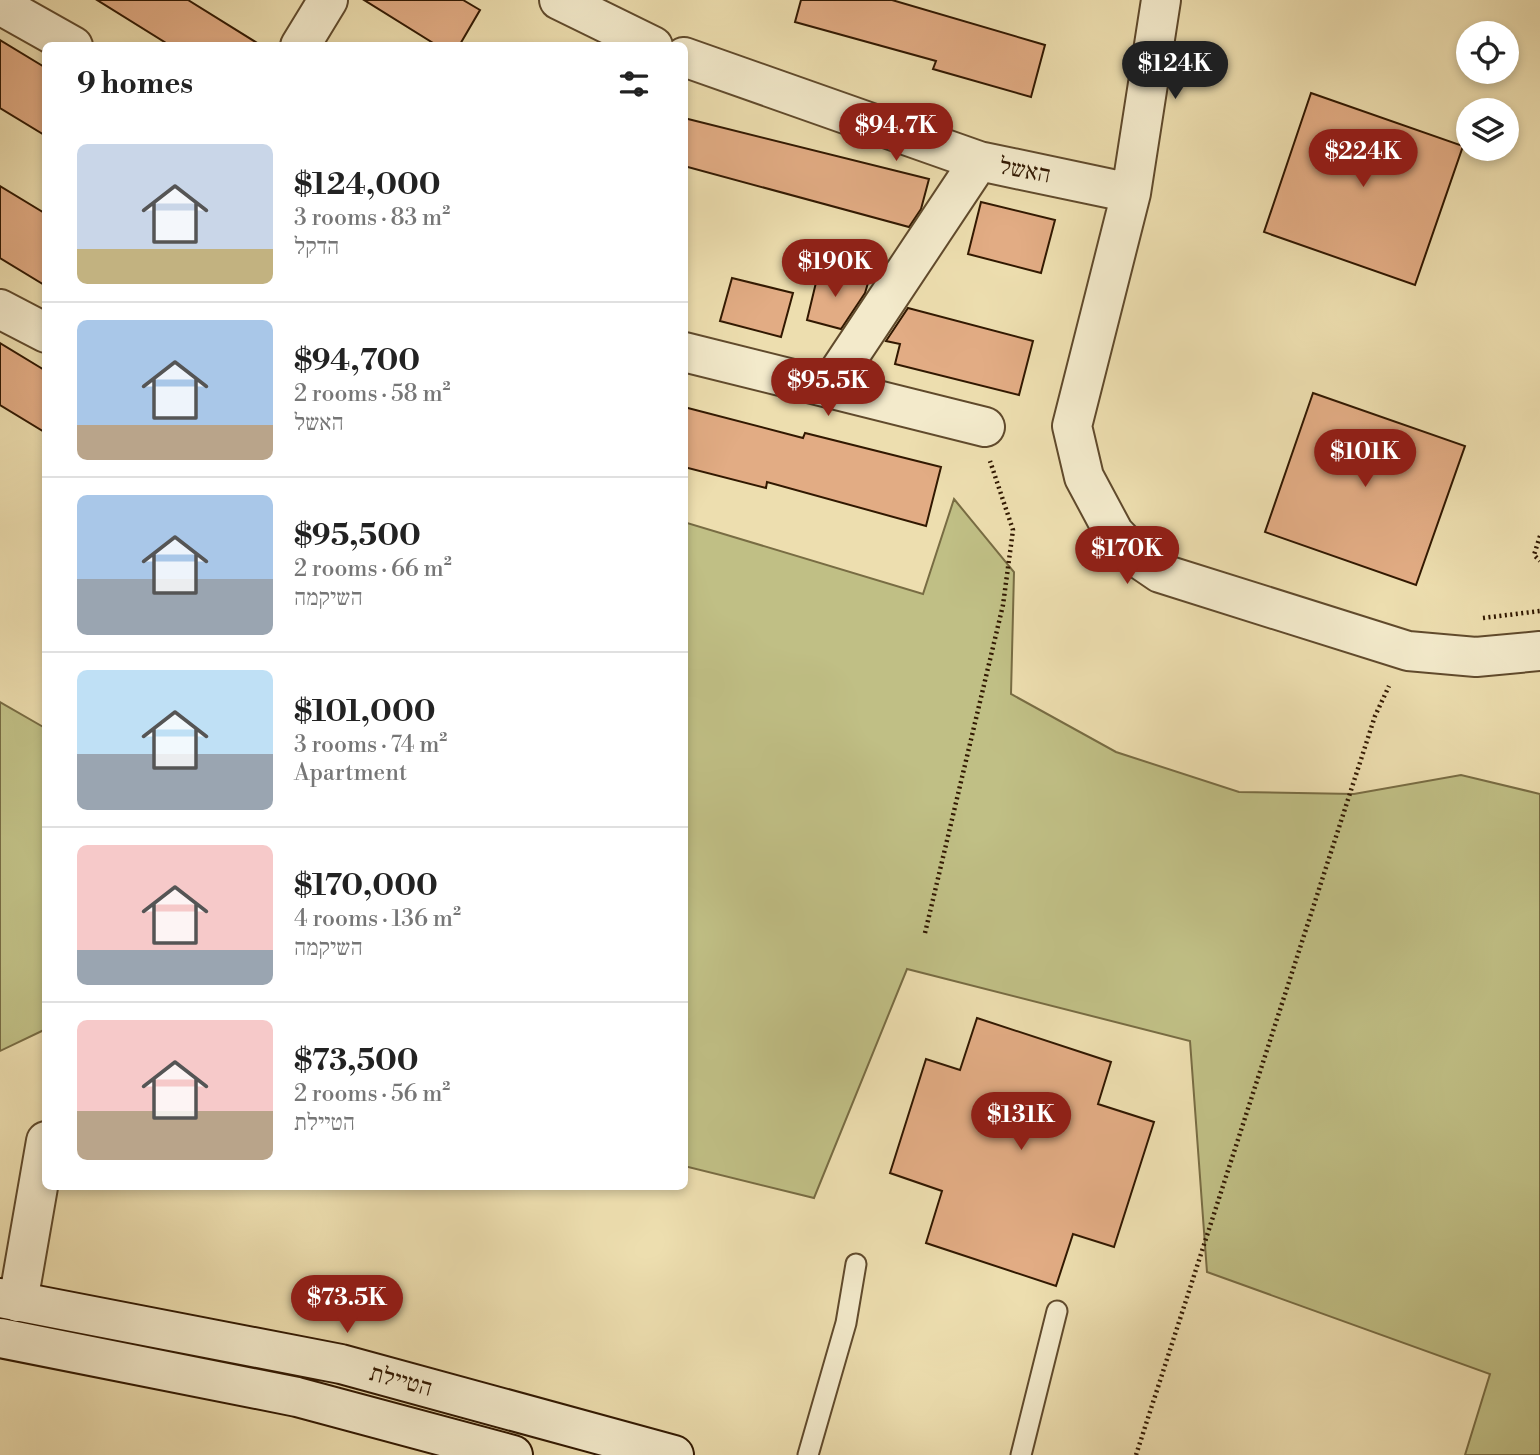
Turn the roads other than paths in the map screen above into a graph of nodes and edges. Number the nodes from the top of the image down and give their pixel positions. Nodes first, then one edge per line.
1 (328, 0) edge
2 (559, 0) edge
3 (1161, 0) edge
4 (0, 5) edge
5 (66, 42) edge
6 (302, 42) edge
7 (645, 42) edge
8 (688, 58) edge
9 (979, 161) junction
10 (1131, 193) junction
11 (0, 309) edge
12 (42, 331) edge
13 (688, 353) edge
14 (828, 388) junction
15 (985, 427) road end
16 (1540, 652) edge
17 (42, 1158) edge
18 (856, 1264) dead end
19 (9, 1300) edge
20 (1057, 1311) dead end
21 (0, 1338) edge
22 (316, 1380) junction
23 (513, 1455) edge
24 (674, 1455) edge
25 (808, 1455) edge
26 (1021, 1455) edge

1 - 6 street
2 - 7 street
3 - 10 street
4 - 5 street
8 - 9 street, האשל
9 - 10 street, האשל
9 - 14 street
10 - 16 street
11 - 12 street
13 - 14 street
14 - 15 street
17 - 19 street
18 - 25 lane
19 - 22 street, הטיילת
20 - 26 lane
21 - 22 street, הטיילת
22 - 23 street, הטיילת
22 - 24 street, הטיילת

